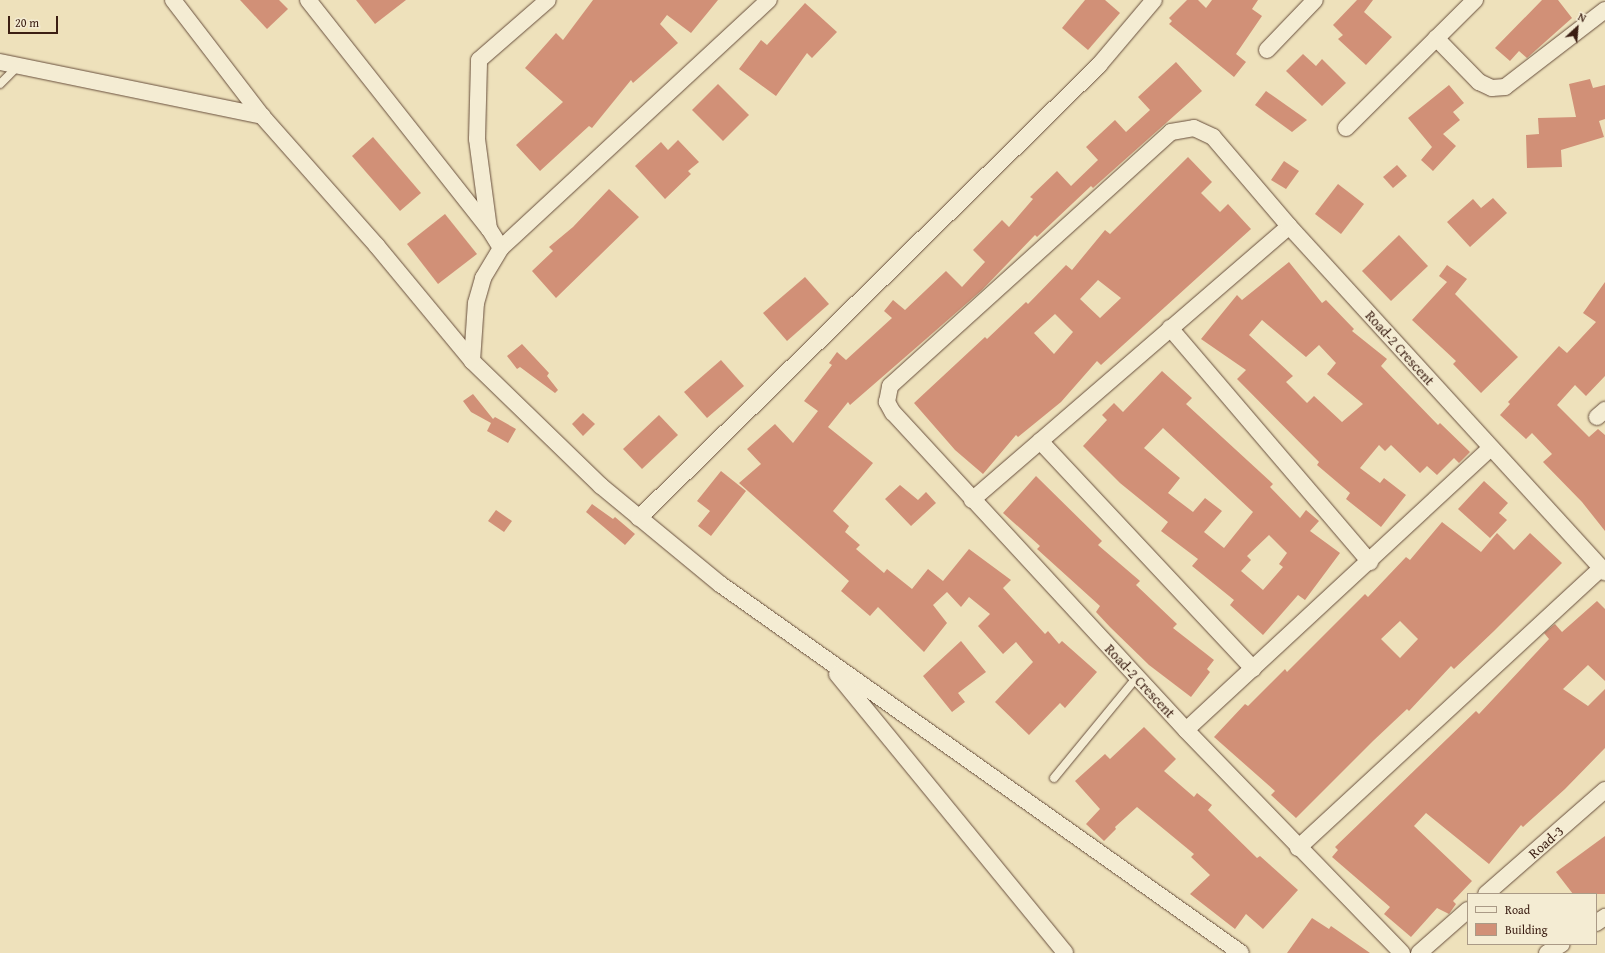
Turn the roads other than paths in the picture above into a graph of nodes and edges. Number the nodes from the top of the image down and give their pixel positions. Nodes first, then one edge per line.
1 (172, 0) edge
2 (308, 0) edge
3 (548, 0) edge
4 (769, 0) edge
5 (1154, 0) edge
6 (1315, 0) edge
7 (1474, 0) edge
8 (1605, 10) edge
9 (1436, 38) junction
10 (1267, 50) dead end
11 (0, 62) edge
12 (18, 66) junction
13 (0, 84) edge
14 (262, 116) junction
15 (1346, 128) dead end
16 (1289, 226) junction
17 (489, 229) junction
18 (501, 248) junction
19 (1170, 328) junction
20 (472, 361) junction
21 (1040, 441) junction
22 (1491, 448) junction
23 (972, 500) junction
24 (639, 518) junction
25 (1370, 562) junction
26 (1603, 570) edge
27 (821, 655) junction
28 (1253, 669) junction
29 (1137, 677) junction
30 (1186, 730) junction
31 (1054, 778) dead end
32 (1605, 790) edge
33 (1298, 848) junction
34 (1487, 893) edge
35 (1467, 911) edge
36 (1560, 945) edge
37 (1065, 953) edge
38 (1240, 953) edge
39 (1402, 953) edge
40 (1419, 953) edge
41 (1547, 953) edge

1 - 14 street
2 - 17 street
3 - 17 street
4 - 18 street
5 - 24 street
6 - 10 street
7 - 9 street
8 - 9 street
9 - 15 street
11 - 12 street
12 - 13 lane
12 - 14 street
14 - 20 street
16 - 19 street
16 - 22 street, Road-2 Crescent
16 - 23 street, Road-2 Crescent
17 - 18 street
18 - 20 street
19 - 21 street
19 - 25 street
20 - 24 street
21 - 23 street
21 - 28 street
22 - 25 street
22 - 26 street, Road-2 Crescent
23 - 29 street, Road-2 Crescent
24 - 27 street
25 - 28 street
26 - 33 street
27 - 37 street
27 - 38 street
28 - 30 street
29 - 30 street, Road-2 Crescent
29 - 31 lane
30 - 33 street, Road-2 Crescent
32 - 34 street, Road-3
33 - 39 street, Road-2 Crescent
35 - 40 street
36 - 41 street

